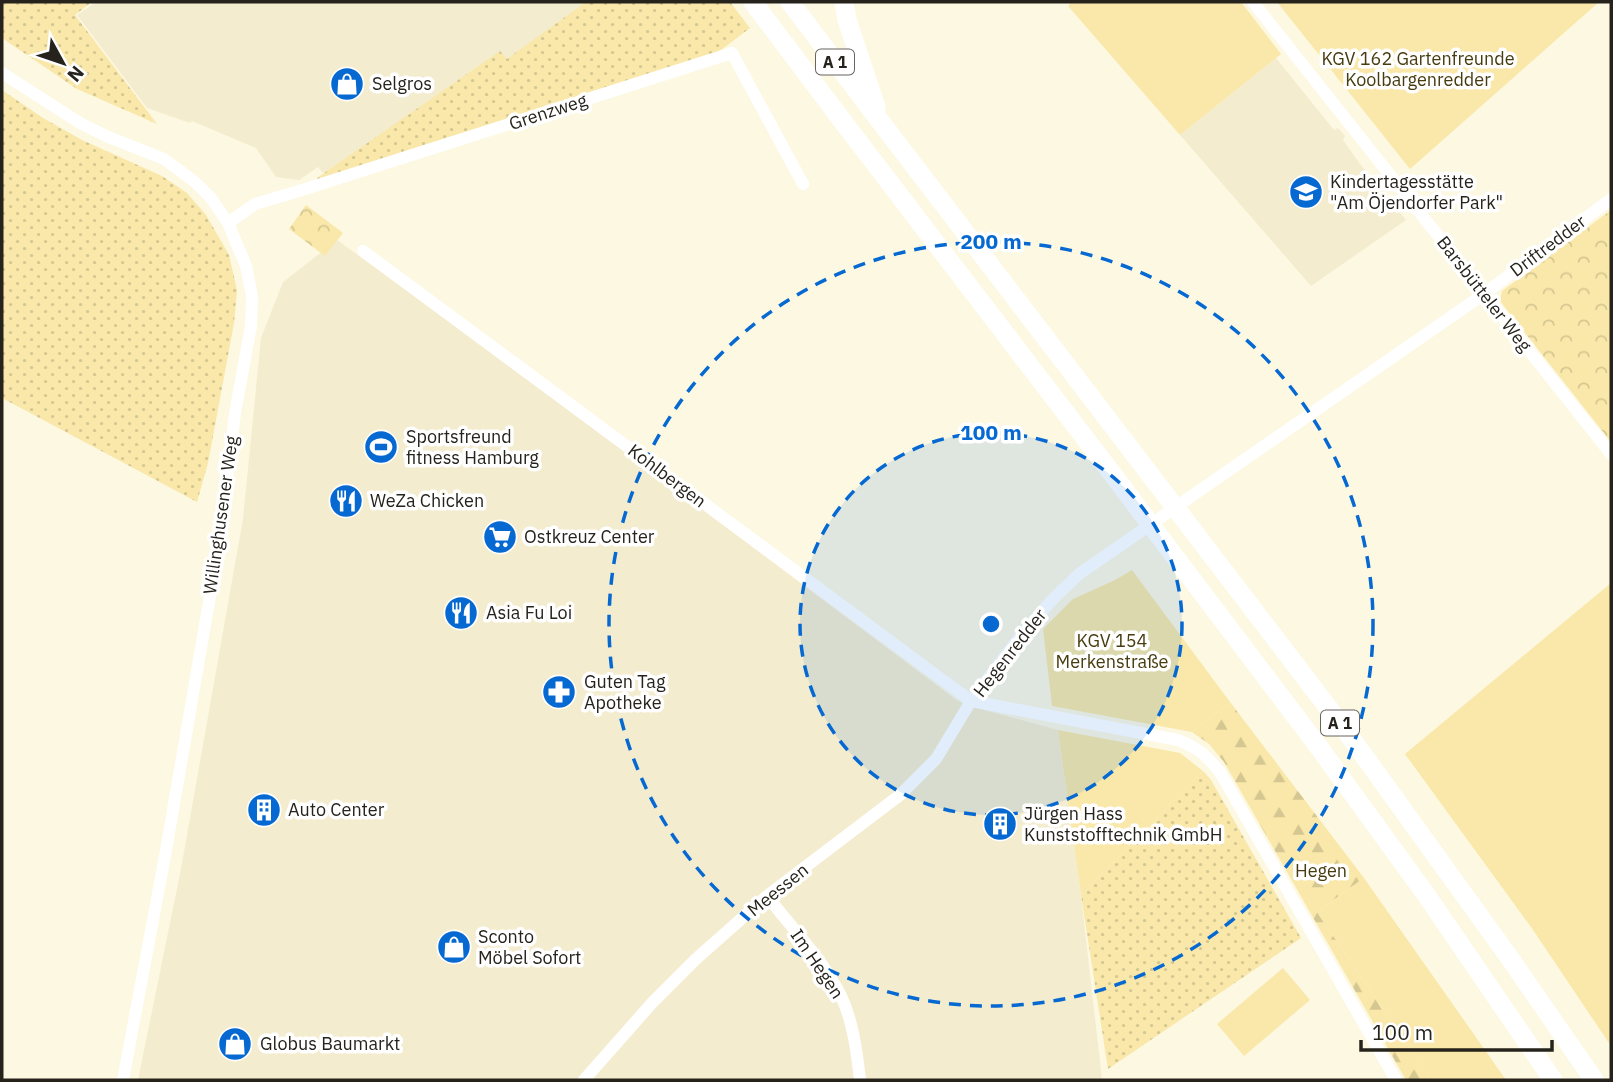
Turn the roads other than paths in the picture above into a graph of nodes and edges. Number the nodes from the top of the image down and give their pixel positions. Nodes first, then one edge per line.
1 (753, 2) edge
2 (790, 2) edge
3 (844, 2) edge
4 (1253, 2) edge
5 (2, 73) edge
6 (880, 121) junction
7 (803, 184) dead end
8 (1611, 199) edge
9 (228, 223) junction
10 (363, 251) dead end
11 (1484, 294) junction
12 (1611, 454) edge
13 (971, 701) junction
14 (767, 896) junction
15 (123, 1080) edge
16 (584, 1080) edge
17 (860, 1080) edge
18 (1396, 1080) edge
19 (1553, 1080) edge
20 (1594, 1080) edge

1 - 19 highway, A 1
2 - 6 highway, A 1
3 - 6 highway
4 - 11 street, Barsbütteler Weg
5 - 9 street, Willinghusener Weg
6 - 20 highway, A 1
7 - 9 street, Grenzweg
8 - 11 street, Driftredder
9 - 15 street, Willinghusener Weg
10 - 13 street, Kohlbergen
11 - 12 street, Barsbütteler Weg
11 - 13 street, Hegenredder
13 - 14 street, Meessen
13 - 18 street, Hegenredder
14 - 16 street, Meessen
14 - 17 street, Im Hegen

